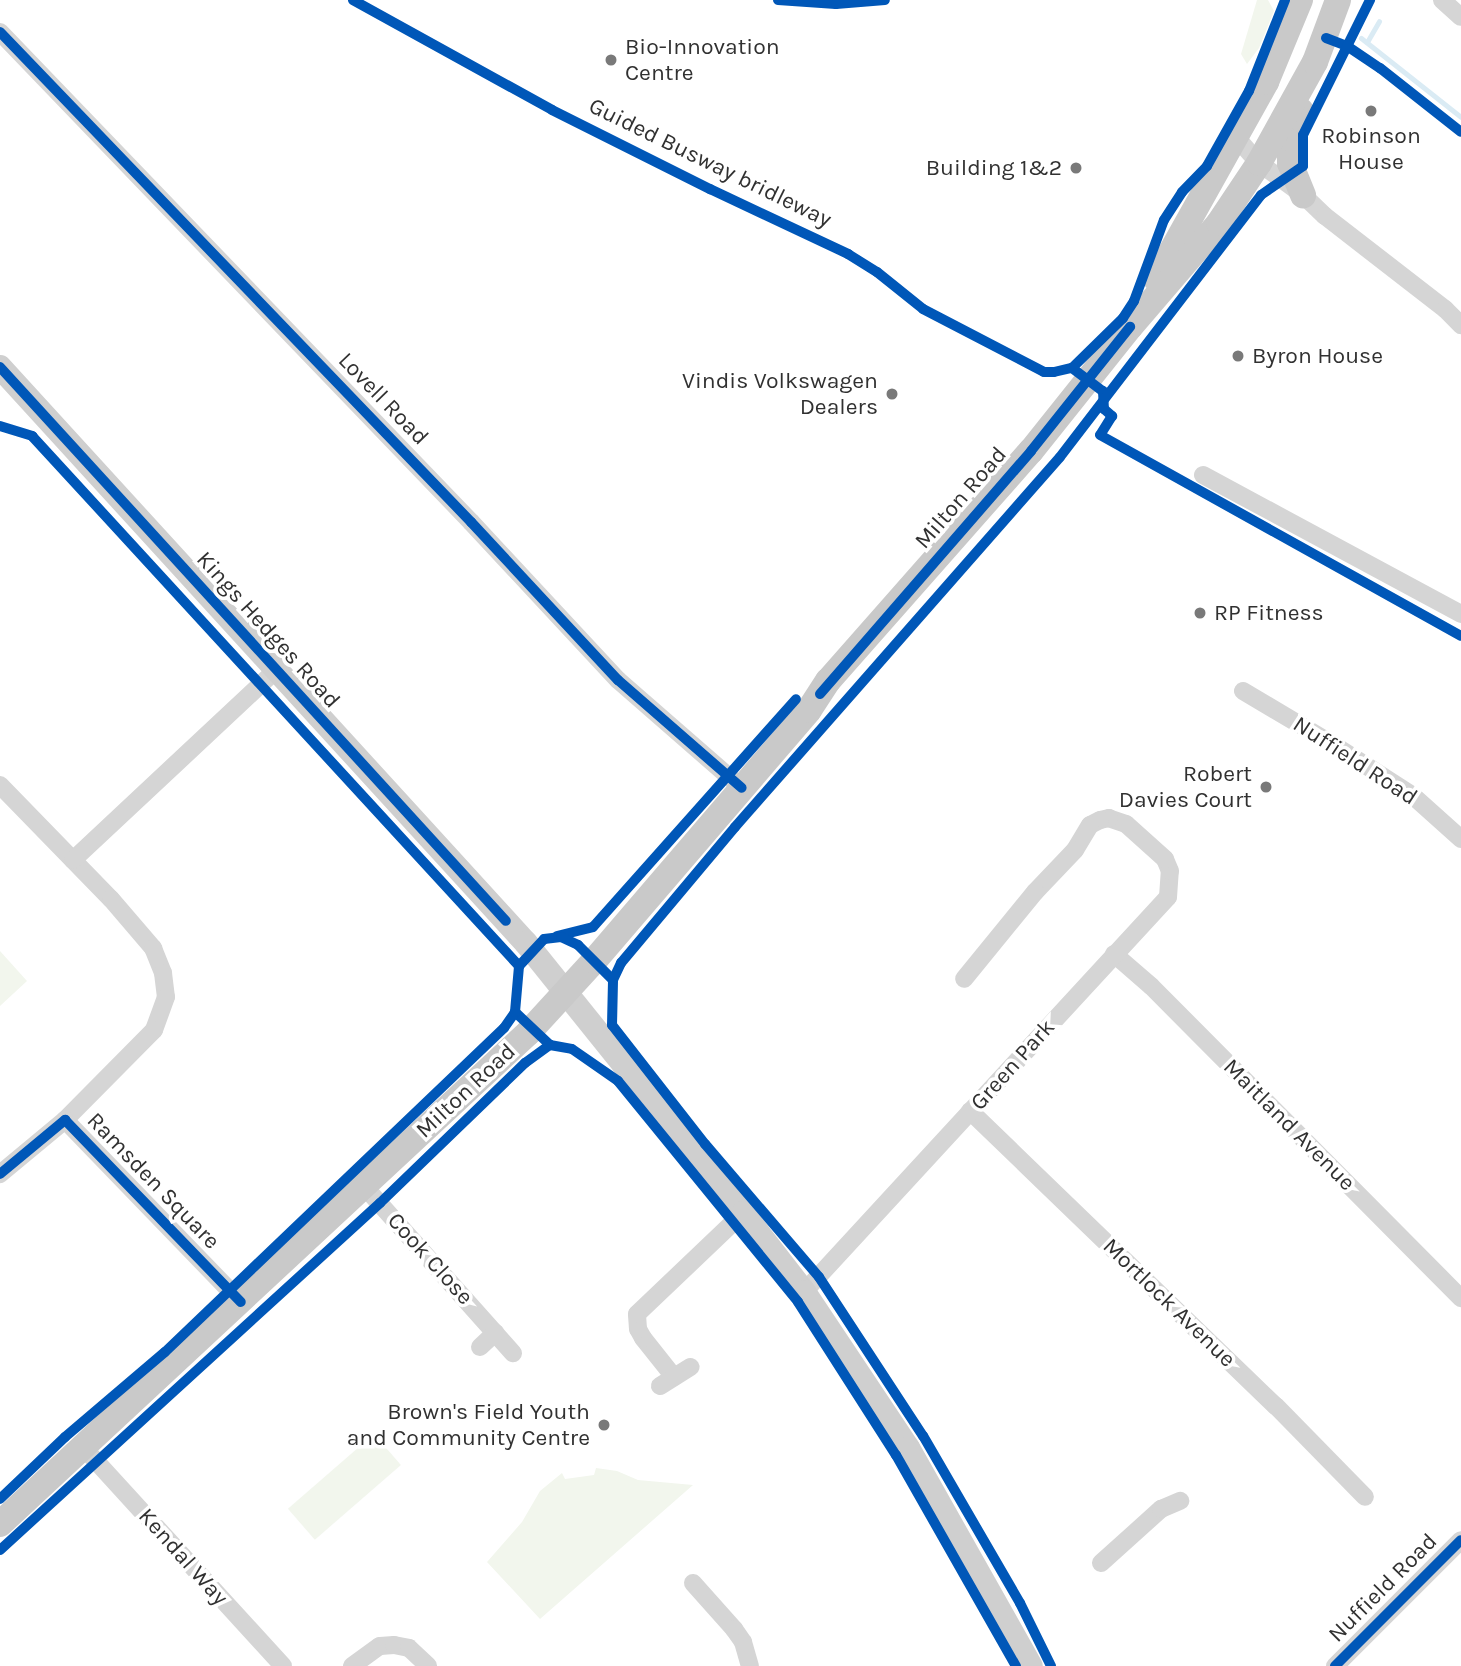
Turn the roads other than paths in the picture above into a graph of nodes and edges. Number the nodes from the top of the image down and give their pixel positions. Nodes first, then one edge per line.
1 (1300, 0) edge
2 (1442, 0) edge
3 (1340, 4) edge
4 (1461, 18) edge
5 (0, 32) edge
6 (1315, 62) junction
7 (1237, 137) junction
8 (1259, 163) junction
9 (1282, 179) junction
10 (1241, 191) junction
11 (1303, 195) junction
12 (1174, 248) junction
13 (1461, 326) edge
14 (1130, 327) junction
15 (5, 381) edge
16 (1203, 475) dead end
17 (1461, 614) edge
18 (276, 670) junction
19 (1243, 691) dead end
20 (0, 785) edge
21 (742, 788) junction
22 (1461, 839) edge
23 (73, 860) junction
24 (1114, 954) junction
25 (964, 979) dead end
26 (565, 992) junction
27 (970, 1111) junction
28 (65, 1120) junction
29 (0, 1174) edge
30 (364, 1186) junction
31 (743, 1213) junction
32 (804, 1292) junction
33 (1461, 1298) edge
34 (241, 1302) junction
35 (495, 1333) junction
36 (480, 1347) dead end
37 (513, 1353) dead end
38 (690, 1367) dead end
39 (83, 1448) junction
40 (1366, 1497) dead end
41 (1180, 1501) dead end
42 (0, 1524) edge
43 (1461, 1540) edge
44 (1101, 1563) dead end
45 (693, 1583) dead end
46 (284, 1666) edge
47 (352, 1666) edge
48 (428, 1666) edge
49 (750, 1666) edge
50 (1031, 1666) edge
51 (1335, 1666) edge

1 - 7 main road, Milton Road
2 - 4 street
3 - 6 main road, Milton Road
5 - 21 street, Lovell Road
6 - 8 main road, Milton Road
6 - 11 main road
7 - 8 street
7 - 12 main road, Milton Road
8 - 9 street
8 - 10 main road, Milton Road
8 - 12 main road
9 - 10 street
9 - 11 street
10 - 14 main road, Milton Road
11 - 13 street
12 - 14 main road, Milton Road
14 - 21 main road, Milton Road
15 - 18 street, Kings Hedges Road
16 - 17 street
18 - 23 street
18 - 26 street, Kings Hedges Road
19 - 22 street, Nuffield Road
20 - 23 street, Ramsden Square
21 - 26 main road, Milton Road
23 - 28 street, Ramsden Square
24 - 25 street, Green Park
24 - 27 street, Green Park
24 - 33 street, Maitland Avenue
26 - 30 main road, Milton Road
26 - 31 street, Kings Hedges Road
27 - 32 street, Green Park
27 - 40 street, Mortlock Avenue
28 - 29 street, Ramsden Square
28 - 34 street, Ramsden Square
30 - 34 main road, Milton Road
30 - 35 street, Cook Close
31 - 32 street, Kings Hedges Road
31 - 38 street
32 - 50 street, Kings Hedges Road
34 - 39 main road, Milton Road
35 - 36 street
35 - 37 street, Cook Close
39 - 42 main road, Milton Road
39 - 46 street, Kendal Way
41 - 44 street
43 - 51 street, Nuffield Road
45 - 49 street
47 - 48 street

